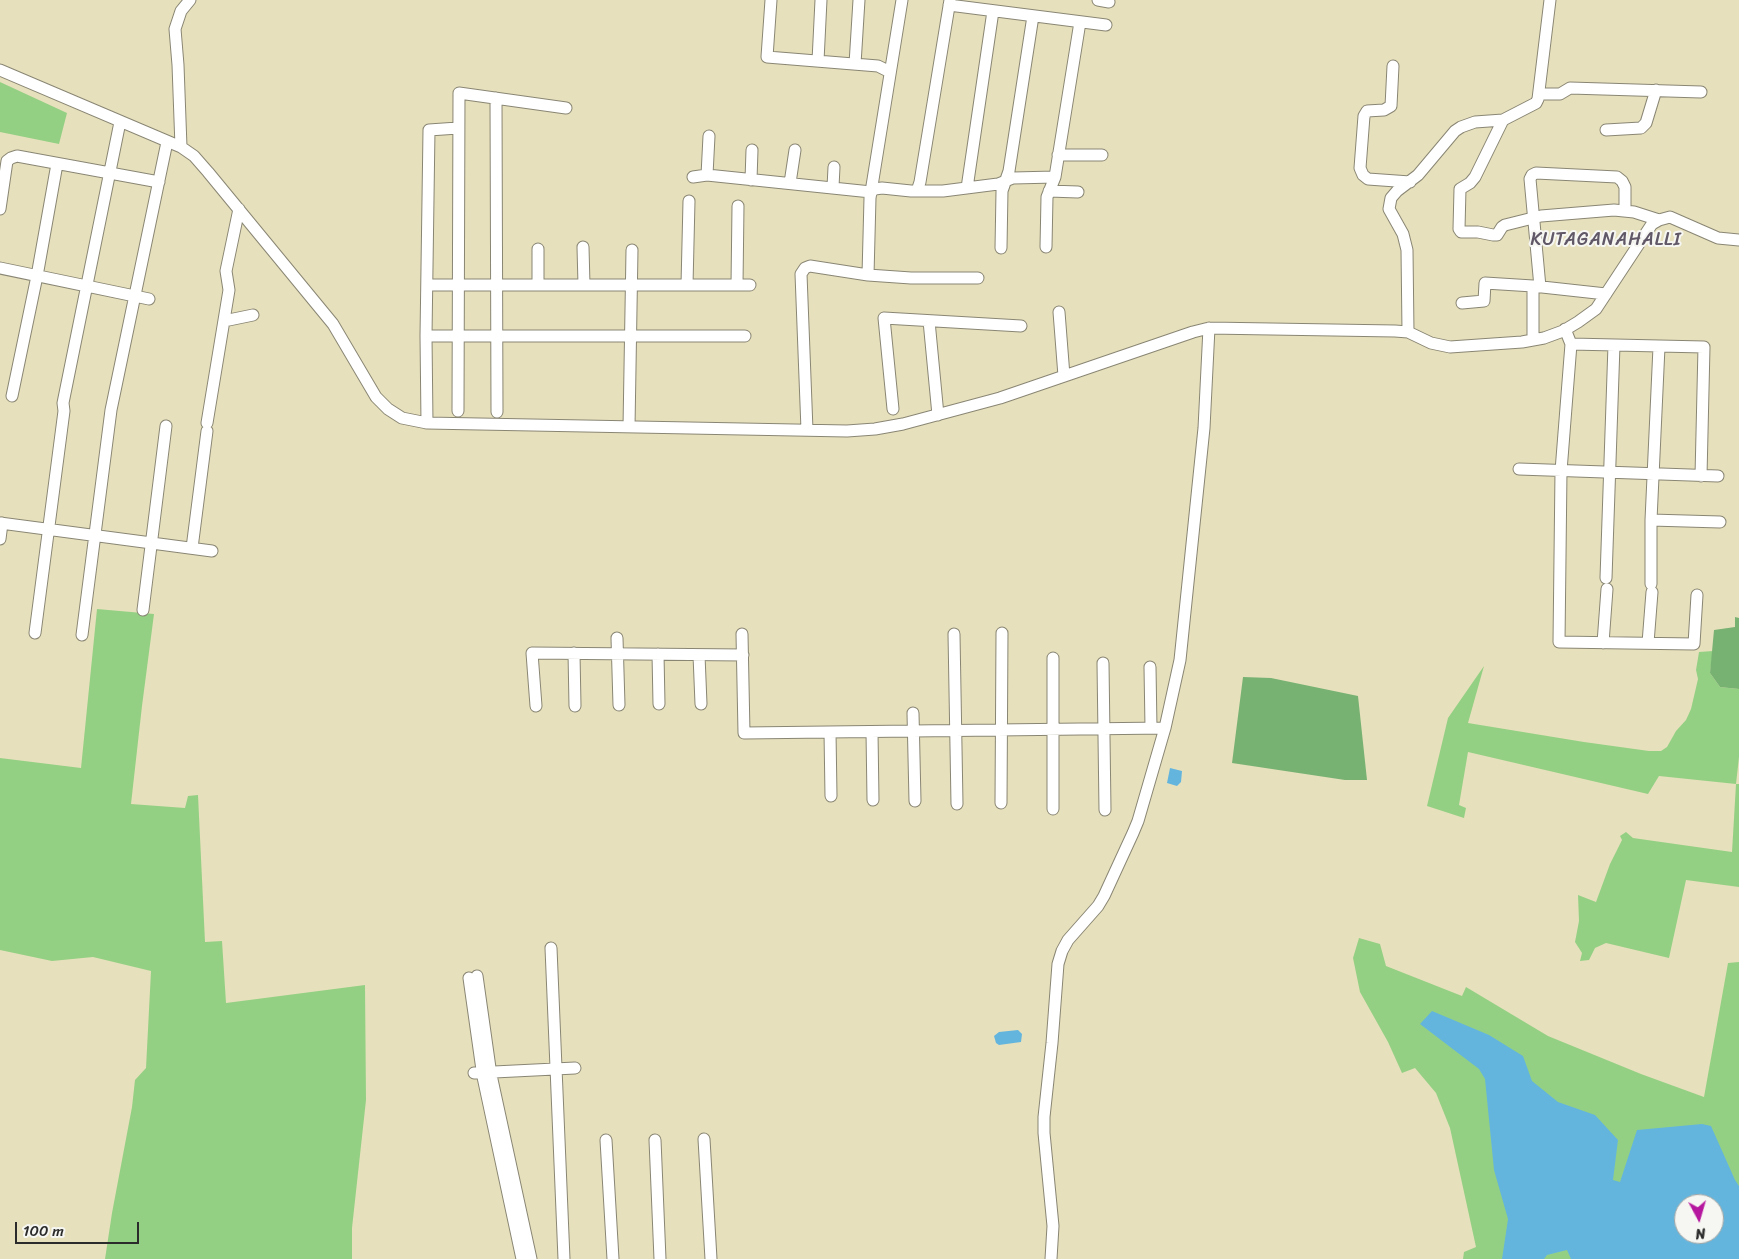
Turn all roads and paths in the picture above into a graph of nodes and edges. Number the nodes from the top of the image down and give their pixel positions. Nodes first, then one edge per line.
1 (190, 0) edge
2 (770, 0) edge
3 (821, 0) edge
4 (859, 0) edge
5 (902, 0) edge
6 (1550, 0) edge
7 (950, 2) edge
8 (993, 10) junction
9 (1033, 16) junction
10 (1080, 22) junction
11 (1106, 25) dead end
12 (818, 61) junction
13 (855, 64) junction
14 (1392, 66) dead end
15 (0, 70) edge
16 (890, 72) junction
17 (1656, 90) junction
18 (1701, 92) dead end
19 (1539, 94) junction
20 (496, 98) junction
21 (566, 108) dead end
22 (1503, 120) junction
23 (120, 122) junction
24 (458, 128) junction
25 (1606, 130) dead end
26 (709, 136) dead end
27 (167, 142) junction
28 (181, 147) junction
29 (752, 150) dead end
30 (795, 150) dead end
31 (1058, 155) junction
32 (1102, 155) dead end
33 (57, 164) junction
34 (834, 167) dead end
35 (108, 173) junction
36 (707, 175) junction
37 (693, 177) dead end
38 (1055, 177) junction
39 (752, 180) junction
40 (1005, 180) junction
41 (159, 182) junction
42 (1410, 182) junction
43 (790, 184) junction
44 (833, 187) junction
45 (967, 188) junction
46 (917, 191) junction
47 (1049, 191) junction
48 (871, 192) junction
49 (1078, 192) dead end
50 (689, 201) dead end
51 (738, 206) dead end
52 (0, 209) edge
53 (239, 209) junction
54 (1625, 211) junction
55 (1534, 218) junction
56 (1659, 220) junction
57 (1739, 240) edge
58 (1046, 247) dead end
59 (583, 248) dead end
60 (1001, 248) dead end
61 (538, 249) dead end
62 (632, 250) dead end
63 (0, 268) edge
64 (868, 275) junction
65 (37, 276) junction
66 (978, 278) dead end
67 (427, 285) junction
68 (458, 285) junction
69 (497, 285) junction
70 (538, 285) junction
71 (584, 285) junction
72 (631, 285) junction
73 (688, 285) junction
74 (736, 285) junction
75 (750, 285) dead end
76 (87, 286) junction
77 (1536, 286) junction
78 (1606, 294) junction
79 (135, 296) junction
80 (149, 299) dead end
81 (1462, 302) dead end
82 (1059, 312) dead end
83 (253, 315) dead end
84 (224, 321) junction
85 (929, 321) junction
86 (1021, 326) dead end
87 (1209, 328) junction
88 (1565, 329) junction
89 (1408, 332) junction
90 (426, 336) junction
91 (458, 336) junction
92 (497, 336) junction
93 (631, 336) junction
94 (745, 336) dead end
95 (1533, 340) junction
96 (1571, 344) junction
97 (1614, 345) junction
98 (1659, 347) junction
99 (1064, 376) junction
100 (12, 396) dead end
101 (893, 409) dead end
102 (458, 411) dead end
103 (497, 412) dead end
104 (938, 415) junction
105 (427, 423) junction
106 (166, 426) dead end
107 (629, 427) junction
108 (807, 430) junction
109 (1519, 469) dead end
110 (1561, 471) junction
111 (1610, 473) junction
112 (1654, 475) junction
113 (1700, 476) junction
114 (1718, 476) dead end
115 (1651, 520) junction
116 (1720, 522) dead end
117 (1, 523) edge
118 (48, 529) junction
119 (95, 536) junction
120 (0, 539) edge
121 (152, 543) junction
122 (192, 548) junction
123 (212, 551) dead end
124 (1697, 595) dead end
125 (143, 610) dead end
126 (35, 633) dead end
127 (1002, 633) dead end
128 (742, 634) dead end
129 (954, 634) dead end
130 (82, 635) dead end
131 (617, 638) dead end
132 (1603, 643) junction
133 (1648, 643) junction
134 (574, 653) junction
135 (617, 654) junction
136 (658, 654) junction
137 (700, 655) junction
138 (743, 655) junction
139 (1054, 658) dead end
140 (1103, 663) dead end
141 (1150, 667) dead end
142 (660, 704) dead end
143 (701, 704) dead end
144 (618, 705) dead end
145 (536, 706) dead end
146 (575, 706) dead end
147 (913, 713) dead end
148 (1151, 728) junction
149 (1166, 728) junction
150 (1103, 729) junction
151 (956, 730) junction
152 (1002, 730) junction
153 (1053, 730) junction
154 (913, 731) junction
155 (830, 732) junction
156 (872, 732) junction
157 (832, 796) dead end
158 (873, 800) dead end
159 (915, 801) dead end
160 (1001, 802) dead end
161 (957, 804) dead end
162 (1053, 810) dead end
163 (1104, 810) dead end
164 (551, 948) dead end
165 (473, 977) dead end
166 (575, 1068) dead end
167 (556, 1069) junction
168 (482, 1072) junction
169 (704, 1139) dead end
170 (606, 1140) dead end
171 (655, 1140) dead end
172 (522, 1259) edge
173 (531, 1259) edge
174 (564, 1259) edge
175 (613, 1259) edge
176 (660, 1259) edge
177 (711, 1259) edge
178 (1051, 1259) edge

1 - 28 street
2 - 12 street
3 - 12 street
4 - 13 street
5 - 16 street
6 - 19 street
7 - 8 street
7 - 46 street
8 - 9 street
8 - 45 street
9 - 10 street
9 - 40 street
10 - 11 street
10 - 31 street
12 - 13 street
13 - 16 street
14 - 42 street
15 - 23 street
16 - 48 street
17 - 18 street
17 - 19 street
17 - 25 street
19 - 22 street
20 - 21 street
20 - 24 street
20 - 69 street
22 - 42 street
22 - 55 street
23 - 27 street
23 - 35 street
24 - 67 street
24 - 68 street
26 - 36 street
27 - 28 street
27 - 41 street
28 - 53 street
29 - 39 street
30 - 43 street
31 - 32 street
31 - 38 street
33 - 35 street
33 - 52 street
33 - 65 street
34 - 44 street
35 - 41 street
35 - 76 street
36 - 37 street
36 - 39 street
38 - 40 street
38 - 47 street
39 - 43 street
40 - 45 street
40 - 60 street
41 - 79 street
42 - 89 street
43 - 44 street
44 - 48 street
45 - 46 street
46 - 48 street
47 - 49 street
47 - 58 street
48 - 64 street
50 - 73 street
51 - 74 street
53 - 84 street
53 - 105 street
54 - 55 street
54 - 55 street
54 - 56 street
55 - 77 street
56 - 57 street
56 - 78 street
59 - 71 street
61 - 70 street
62 - 72 street
63 - 65 street
64 - 66 street
64 - 108 street
65 - 76 street
65 - 100 street
67 - 68 street
67 - 90 street
68 - 69 street
68 - 91 street
69 - 70 street
69 - 92 street
70 - 71 street
71 - 72 street
72 - 73 street
72 - 93 street
73 - 74 street
74 - 75 street
76 - 79 street
76 - 118 street
77 - 78 street
77 - 81 street
77 - 95 street
78 - 88 street
79 - 80 street
79 - 119 street
82 - 99 street
83 - 84 street
84 - 122 street
85 - 86 street
85 - 101 street
85 - 104 street
87 - 89 street
87 - 99 street
87 - 149 street
88 - 95 street
88 - 96 street
89 - 95 street
90 - 91 street
90 - 105 street
91 - 92 street
91 - 102 street
92 - 93 street
92 - 103 street
93 - 94 street
93 - 107 street
96 - 97 street
96 - 110 street
97 - 98 street
97 - 111 street
98 - 112 street
98 - 113 street
99 - 104 street
104 - 108 street
105 - 107 street
106 - 121 street
107 - 108 street
109 - 110 street
110 - 111 street
110 - 132 street
111 - 112 street
111 - 132 street
112 - 113 street
112 - 115 street
113 - 114 street
115 - 116 street
115 - 133 street
117 - 118 street
117 - 120 street
118 - 119 street
118 - 126 street
119 - 121 street
119 - 130 street
121 - 122 street
121 - 125 street
122 - 123 street
124 - 133 street
127 - 152 street
128 - 138 street
129 - 151 street
131 - 135 street
132 - 133 street
134 - 135 street
134 - 145 street
134 - 146 street
135 - 136 street
135 - 144 street
136 - 137 street
136 - 142 street
137 - 138 street
137 - 143 street
138 - 155 street
139 - 153 street
140 - 150 street
141 - 148 street
147 - 154 street
148 - 149 street
148 - 150 street
149 - 178 street
150 - 153 street
150 - 163 street
151 - 152 street
151 - 154 street
151 - 161 street
152 - 153 street
152 - 160 street
153 - 162 street
154 - 156 street
154 - 159 street
155 - 156 street
155 - 157 street
156 - 158 street
164 - 167 street
165 - 168 street
166 - 167 street
167 - 168 street
167 - 174 street
168 - 172 street
168 - 173 street
169 - 177 street
170 - 175 street
171 - 176 street

